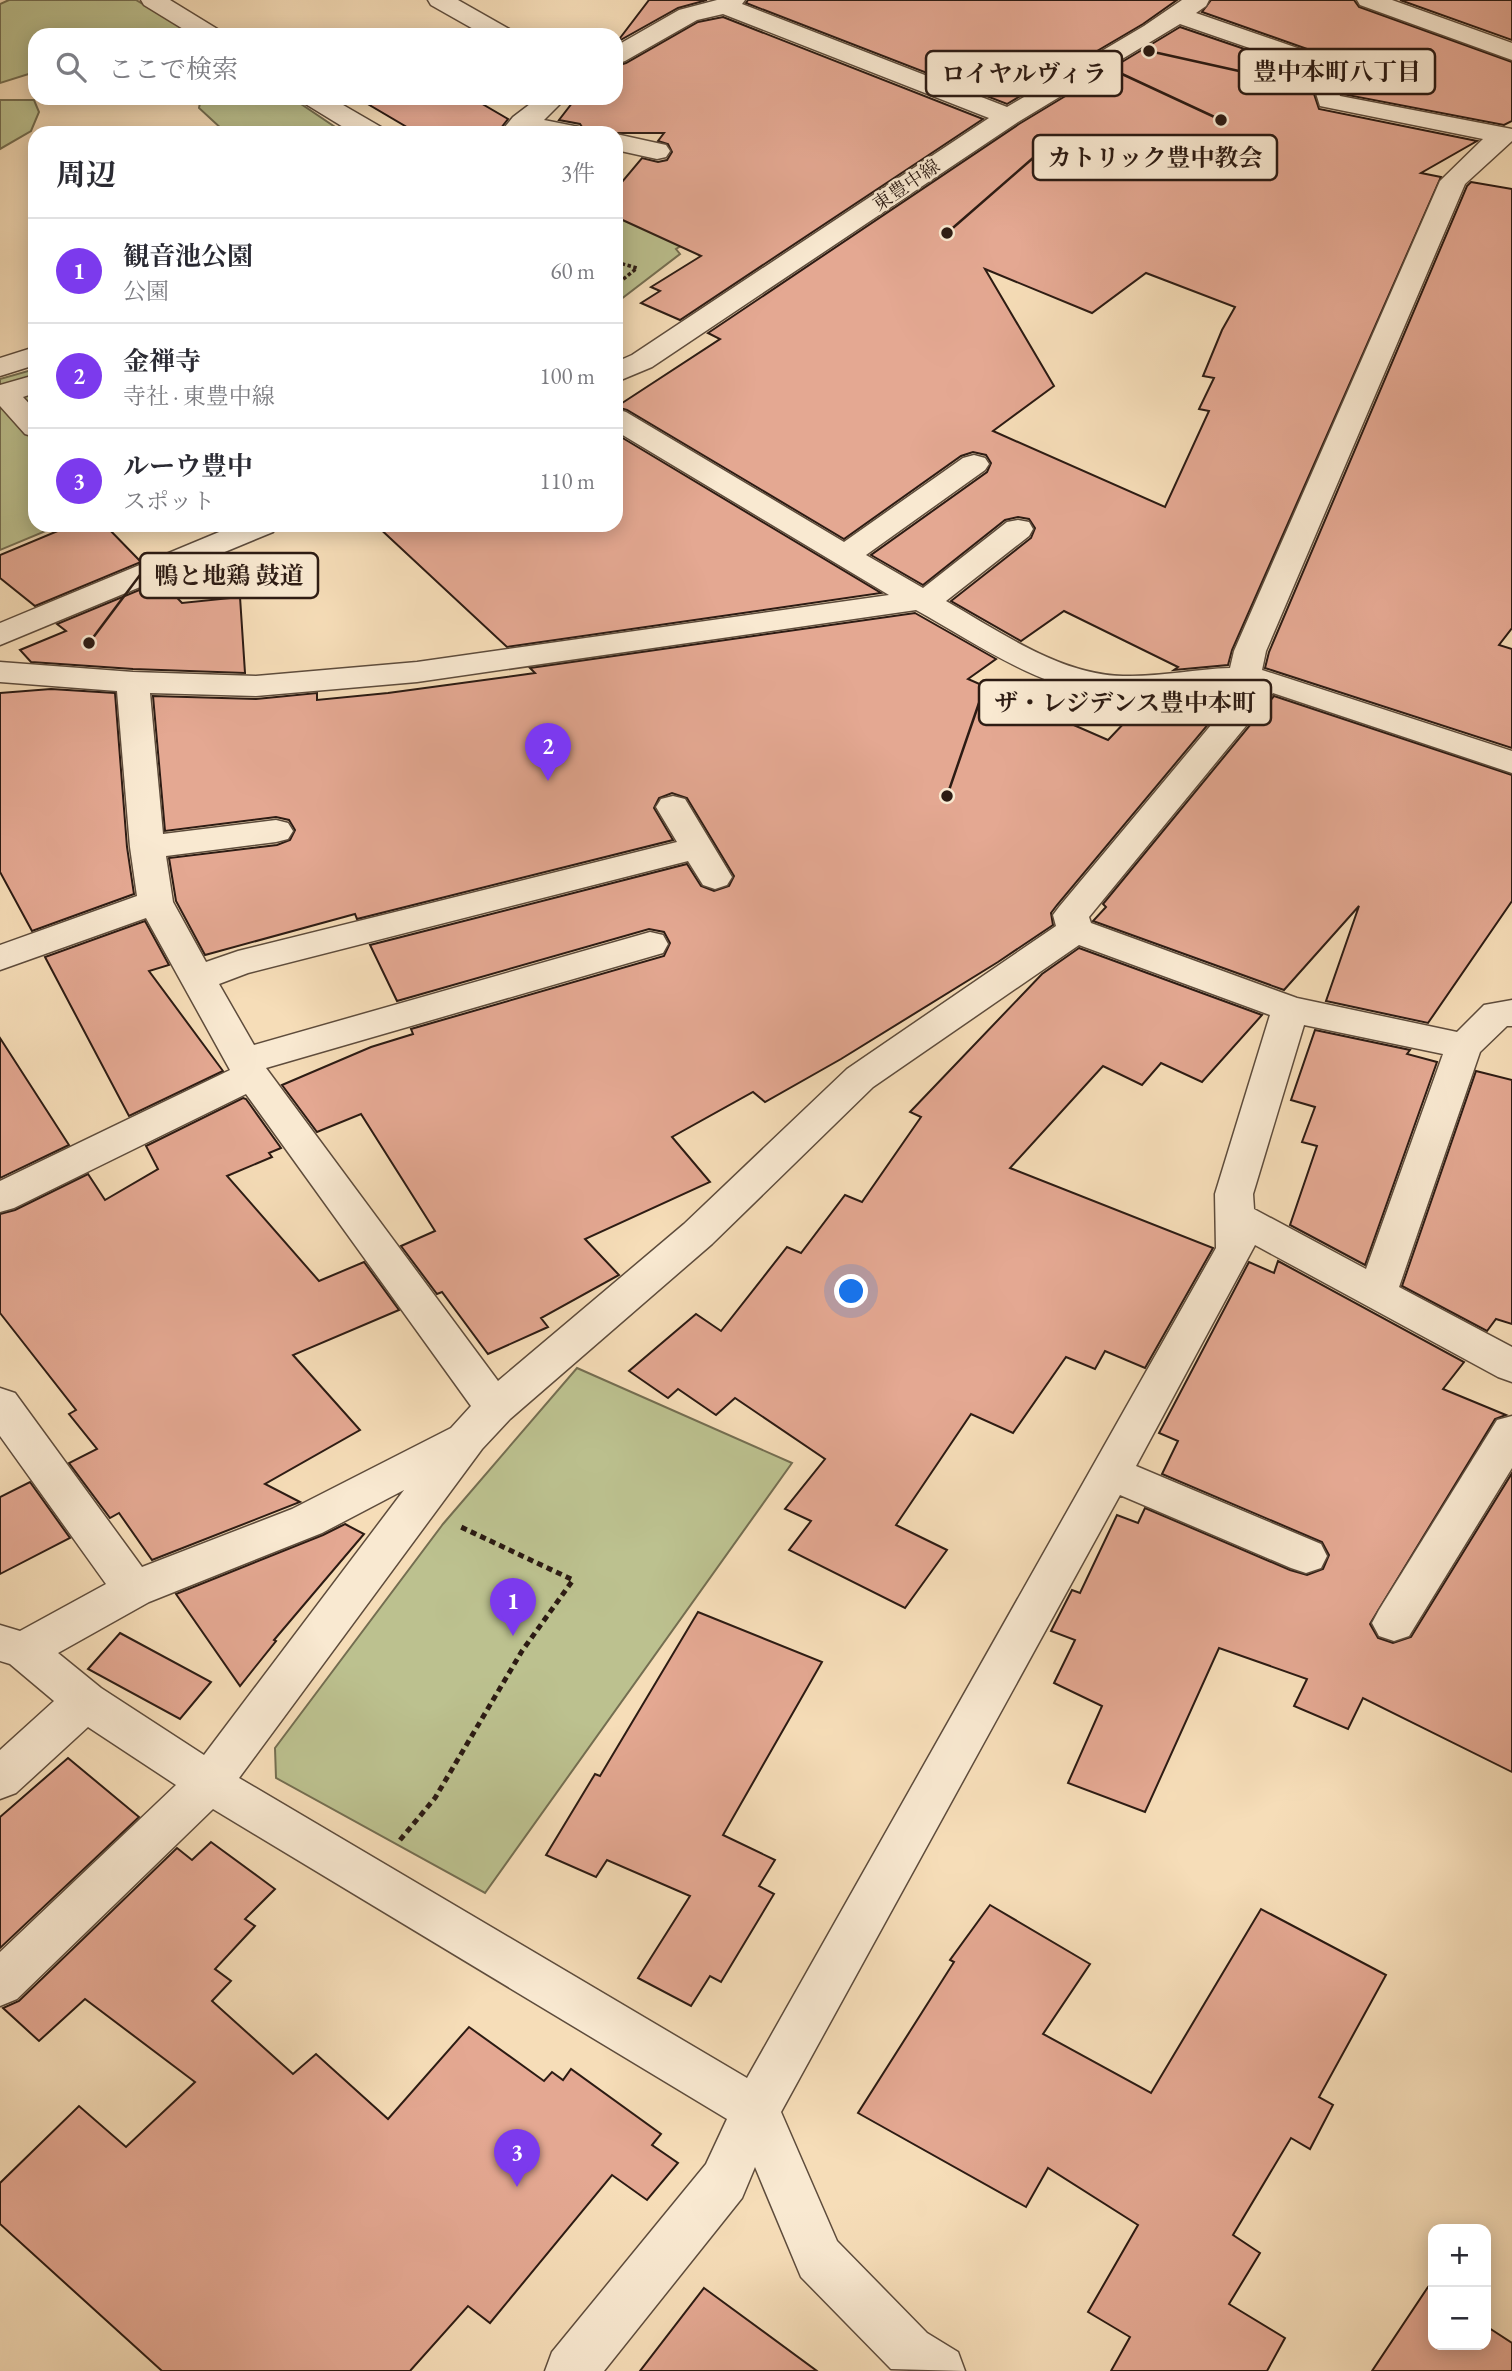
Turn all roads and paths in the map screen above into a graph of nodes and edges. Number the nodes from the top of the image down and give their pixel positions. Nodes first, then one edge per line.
1 (153, 0) edge
2 (440, 0) edge
3 (1369, 0) edge
4 (729, 3) edge
5 (1188, 7) edge
6 (199, 28) edge
7 (490, 28) edge
8 (623, 51) edge
9 (1512, 52) edge
10 (325, 105) edge
11 (545, 105) edge
12 (1009, 117) junction
13 (360, 126) edge
14 (519, 126) edge
15 (623, 144) edge
16 (657, 151) dead end
17 (623, 264) edge
18 (623, 280) edge
19 (28, 358) edge
20 (0, 367) edge
21 (623, 370) edge
22 (28, 386) edge
23 (28, 420) edge
24 (623, 422) edge
25 (974, 464) dead end
26 (1018, 529) dead end
27 (245, 532) edge
28 (845, 555) junction
29 (921, 601) junction
30 (0, 635) edge
31 (0, 672) edge
32 (1256, 678) junction
33 (133, 682) junction
34 (1512, 762) edge
35 (673, 807) dead end
36 (276, 831) dead end
37 (147, 847) junction
38 (155, 902) junction
39 (1075, 930) junction
40 (650, 944) dead end
41 (0, 958) edge
42 (198, 979) junction
43 (1290, 1009) junction
44 (1512, 1013) edge
45 (1464, 1046) junction
46 (248, 1068) junction
47 (0, 1198) edge
48 (1235, 1216) junction
49 (1377, 1293) junction
50 (1512, 1366) edge
51 (0, 1404) edge
52 (481, 1422) junction
53 (1512, 1432) edge
54 (1110, 1473) junction
55 (416, 1506) junction
56 (1306, 1556) dead end
57 (134, 1589) junction
58 (1394, 1623) dead end
59 (12, 1646) edge
60 (85, 1701) junction
61 (0, 1779) edge
62 (209, 1783) junction
63 (368, 1879) junction
64 (0, 1984) edge
65 (756, 2110) junction
66 (571, 2371) edge
67 (939, 2371) edge

1 - 6 street
2 - 7 street
3 - 9 street
4 - 8 street
4 - 12 street
5 - 12 street, 東豊中線
5 - 32 street
10 - 13 street
11 - 14 street
12 - 21 street, 東豊中線
15 - 16 street
17 - 18 path
19 - 20 street
22 - 23 street
24 - 28 street
25 - 28 street
26 - 29 street
27 - 30 street
28 - 29 street
29 - 32 street
29 - 33 street
31 - 33 street
32 - 34 street
32 - 39 street
33 - 37 street
35 - 42 street
36 - 37 street
37 - 38 street
38 - 41 street
38 - 42 street
39 - 43 street
39 - 52 street
40 - 46 street
42 - 46 street
43 - 45 street
43 - 48 street
44 - 45 street
45 - 49 street
46 - 47 street
46 - 52 street
48 - 49 street
48 - 54 street
49 - 50 street
51 - 57 street
52 - 55 street
52 - 57 street
53 - 58 street
54 - 56 street
54 - 65 street
55 - 62 street
55 - 63 path
57 - 59 street
59 - 60 street
60 - 61 street
60 - 62 street
62 - 63 street
62 - 64 street
63 - 65 street
65 - 66 street
65 - 67 street

